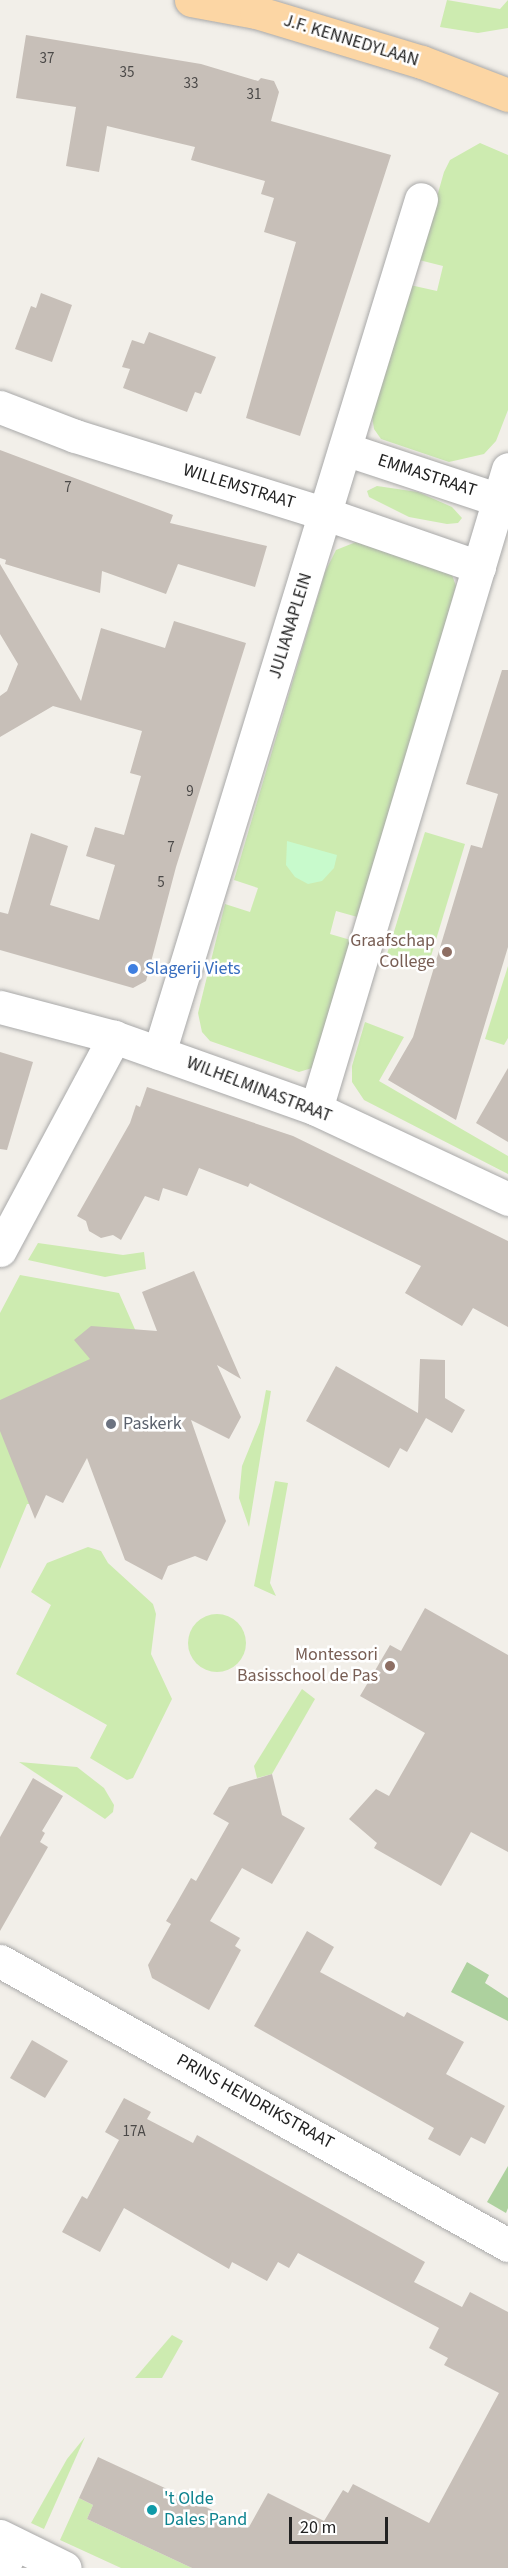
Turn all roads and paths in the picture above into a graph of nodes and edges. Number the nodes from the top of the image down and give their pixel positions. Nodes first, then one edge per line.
1 (191, 0) edge
2 (508, 95) edge
3 (421, 198) dead end
4 (0, 407) edge
5 (345, 449) junction
6 (505, 491) edge
7 (326, 514) junction
8 (479, 567) junction
9 (0, 1007) edge
10 (114, 1037) junction
11 (159, 1053) junction
12 (316, 1109) junction
13 (508, 1199) edge
14 (0, 1250) edge
15 (0, 1961) edge
16 (508, 2245) edge
17 (5, 2549) edge
18 (65, 2568) edge

1 - 2 main road, J.F. KENNEDYLAAN
3 - 5 street, JULIANAPLEIN
4 - 7 street, WILLEMSTRAAT
5 - 6 street, EMMASTRAAT
5 - 7 street, JULIANAPLEIN
6 - 8 street
7 - 8 street, WILLEMSTRAAT
7 - 11 street, JULIANAPLEIN
8 - 12 street
9 - 10 street, WILHELMINASTRAAT
10 - 11 street, WILHELMINASTRAAT
10 - 14 street
11 - 12 street, WILHELMINASTRAAT
12 - 13 street, WILHELMINASTRAAT
15 - 16 street, PRINS HENDRIKSTRAAT
17 - 18 street

